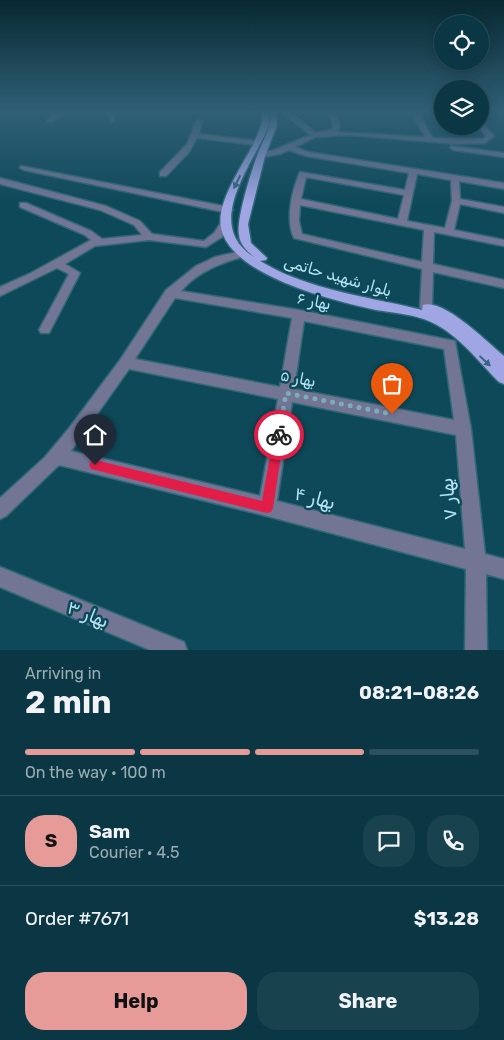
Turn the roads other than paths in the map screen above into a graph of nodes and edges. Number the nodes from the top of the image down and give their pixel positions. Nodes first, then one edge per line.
1 (192, 142) edge
2 (245, 142) edge
3 (266, 142) edge
4 (299, 142) edge
5 (420, 142) edge
6 (258, 144) joint
7 (289, 147) junction
8 (251, 155) junction
9 (504, 155) edge
10 (260, 156) junction
11 (24, 168) dead end
12 (414, 171) junction
13 (164, 174) dead end
14 (455, 178) junction
15 (0, 181) edge
16 (504, 186) edge
17 (409, 193) junction
18 (296, 201) junction
19 (456, 201) junction
20 (23, 205) dead end
21 (228, 210) junction
22 (504, 210) edge
23 (402, 222) junction
24 (226, 223) junction
25 (429, 228) junction
26 (449, 232) junction
27 (149, 237) junction
28 (99, 242) junction
29 (504, 243) edge
30 (242, 254) junction
31 (57, 264) junction
32 (426, 267) junction
33 (504, 284) edge
34 (0, 292) edge
35 (170, 293) junction
36 (426, 308) junction
37 (299, 315) junction
38 (45, 330) dead end
39 (456, 342) junction
40 (126, 363) junction
41 (504, 364) edge
42 (504, 378) edge
43 (286, 393) junction
44 (463, 429) junction
45 (57, 456) junction
46 (267, 508) junction
47 (0, 510) edge
48 (476, 562) junction
49 (504, 570) edge
50 (0, 577) edge
51 (176, 650) edge
52 (476, 650) edge

1 - 13 street
2 - 6 street
3 - 10 main road, بلوار شهید حاتمی
4 - 7 street
5 - 9 street
6 - 8 main road
7 - 10 street
7 - 12 street
8 - 10 main road
8 -> 21 main road
10 - 36 main road, بلوار شهید حاتمی
11 - 21 street
12 - 14 street
12 - 17 street
14 - 16 street
14 - 19 street
15 - 27 street
17 - 18 street
17 - 23 street
18 - 23 street
18 - 32 street
19 - 22 street
19 - 26 street
20 - 28 street
21 - 24 main road
23 - 25 street
24 - 27 street
24 - 30 main road, بلوار شهید حاتمی
25 - 26 street
25 - 32 street
26 - 29 street
27 - 28 street
28 - 31 street
30 - 35 street
30 - 39 main road, بلوار شهید حاتمی
31 - 34 street
31 - 38 street
32 - 33 street
32 - 36 street
35 - 37 street, بهار ۶
35 - 40 street
36 - 41 main road, بلوار شهید حاتمی
37 - 39 street, بهار ۶
37 - 43 street
39 -> 42 main road, بلوار شهید حاتمی
39 - 44 street, بهار ۷
40 - 43 street, بهار ۵
40 - 45 street
43 - 44 street, بهار ۵
43 - 46 street
44 - 48 street, بهار ۷
45 - 46 street, بهار ۴
45 - 47 street
46 - 48 street, بهار ۴
48 - 49 street, بهار ۴
48 - 52 street, بهار ۷
50 - 51 street, بهار ۳

